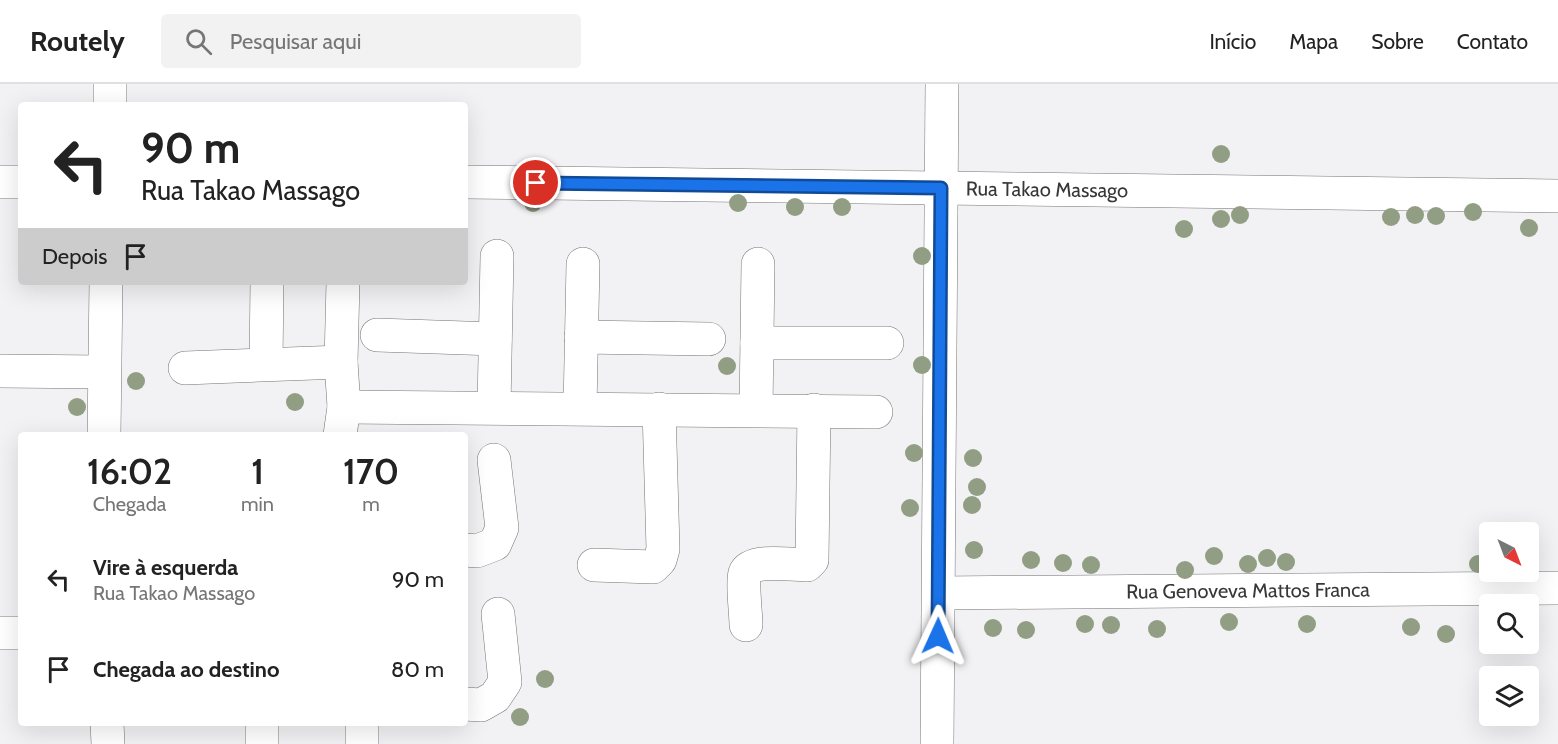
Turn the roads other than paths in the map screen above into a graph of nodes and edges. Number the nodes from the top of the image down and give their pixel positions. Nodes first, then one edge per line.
1 (110, 84) edge
2 (942, 84) edge
3 (110, 102) edge
4 (0, 182) edge
5 (18, 182) edge
6 (468, 182) edge
7 (941, 188) junction
8 (1558, 196) edge
9 (497, 256) dead end
10 (583, 264) dead end
11 (758, 264) dead end
12 (106, 285) edge
13 (267, 285) edge
14 (343, 285) edge
15 (377, 335) dead end
16 (581, 337) junction
17 (495, 339) junction
18 (709, 339) dead end
19 (757, 343) junction
20 (887, 343) dead end
21 (341, 362) junction
22 (266, 364) junction
23 (185, 368) dead end
24 (0, 371) edge
25 (104, 372) junction
26 (494, 407) junction
27 (580, 408) junction
28 (659, 409) junction
29 (756, 410) junction
30 (814, 410) junction
31 (876, 411) dead end
32 (342, 421) edge
33 (104, 432) edge
34 (494, 460) dead end
35 (468, 550) edge
36 (594, 565) dead end
37 (1558, 588) edge
38 (939, 593) junction
39 (498, 614) dead end
40 (746, 625) dead end
41 (0, 633) edge
42 (18, 633) edge
43 (468, 704) edge
44 (107, 726) edge
45 (262, 726) edge
46 (362, 726) edge
47 (108, 744) edge
48 (262, 744) edge
49 (362, 744) edge
50 (937, 744) edge

1 - 3 street
2 - 7 street
4 - 5 street
6 - 7 street, Rua Takao Massago
7 - 8 street, Rua Takao Massago
7 - 38 street
9 - 17 street
10 - 16 street
11 - 19 street
12 - 25 street
13 - 22 street
14 - 21 street
15 - 17 street
16 - 18 street
16 - 27 street
17 - 26 street
19 - 20 street
19 - 29 street
21 - 22 street
21 - 32 street
22 - 23 street
24 - 25 street
25 - 33 street
26 - 27 street
26 - 32 street
27 - 28 street
28 - 29 street
28 - 36 street
29 - 30 street
30 - 31 street
30 - 40 street
34 - 35 street
37 - 38 street, Rua Genoveva Mattos Franca
38 - 50 street
39 - 43 street
41 - 42 street
44 - 47 street
45 - 48 street
46 - 49 street

